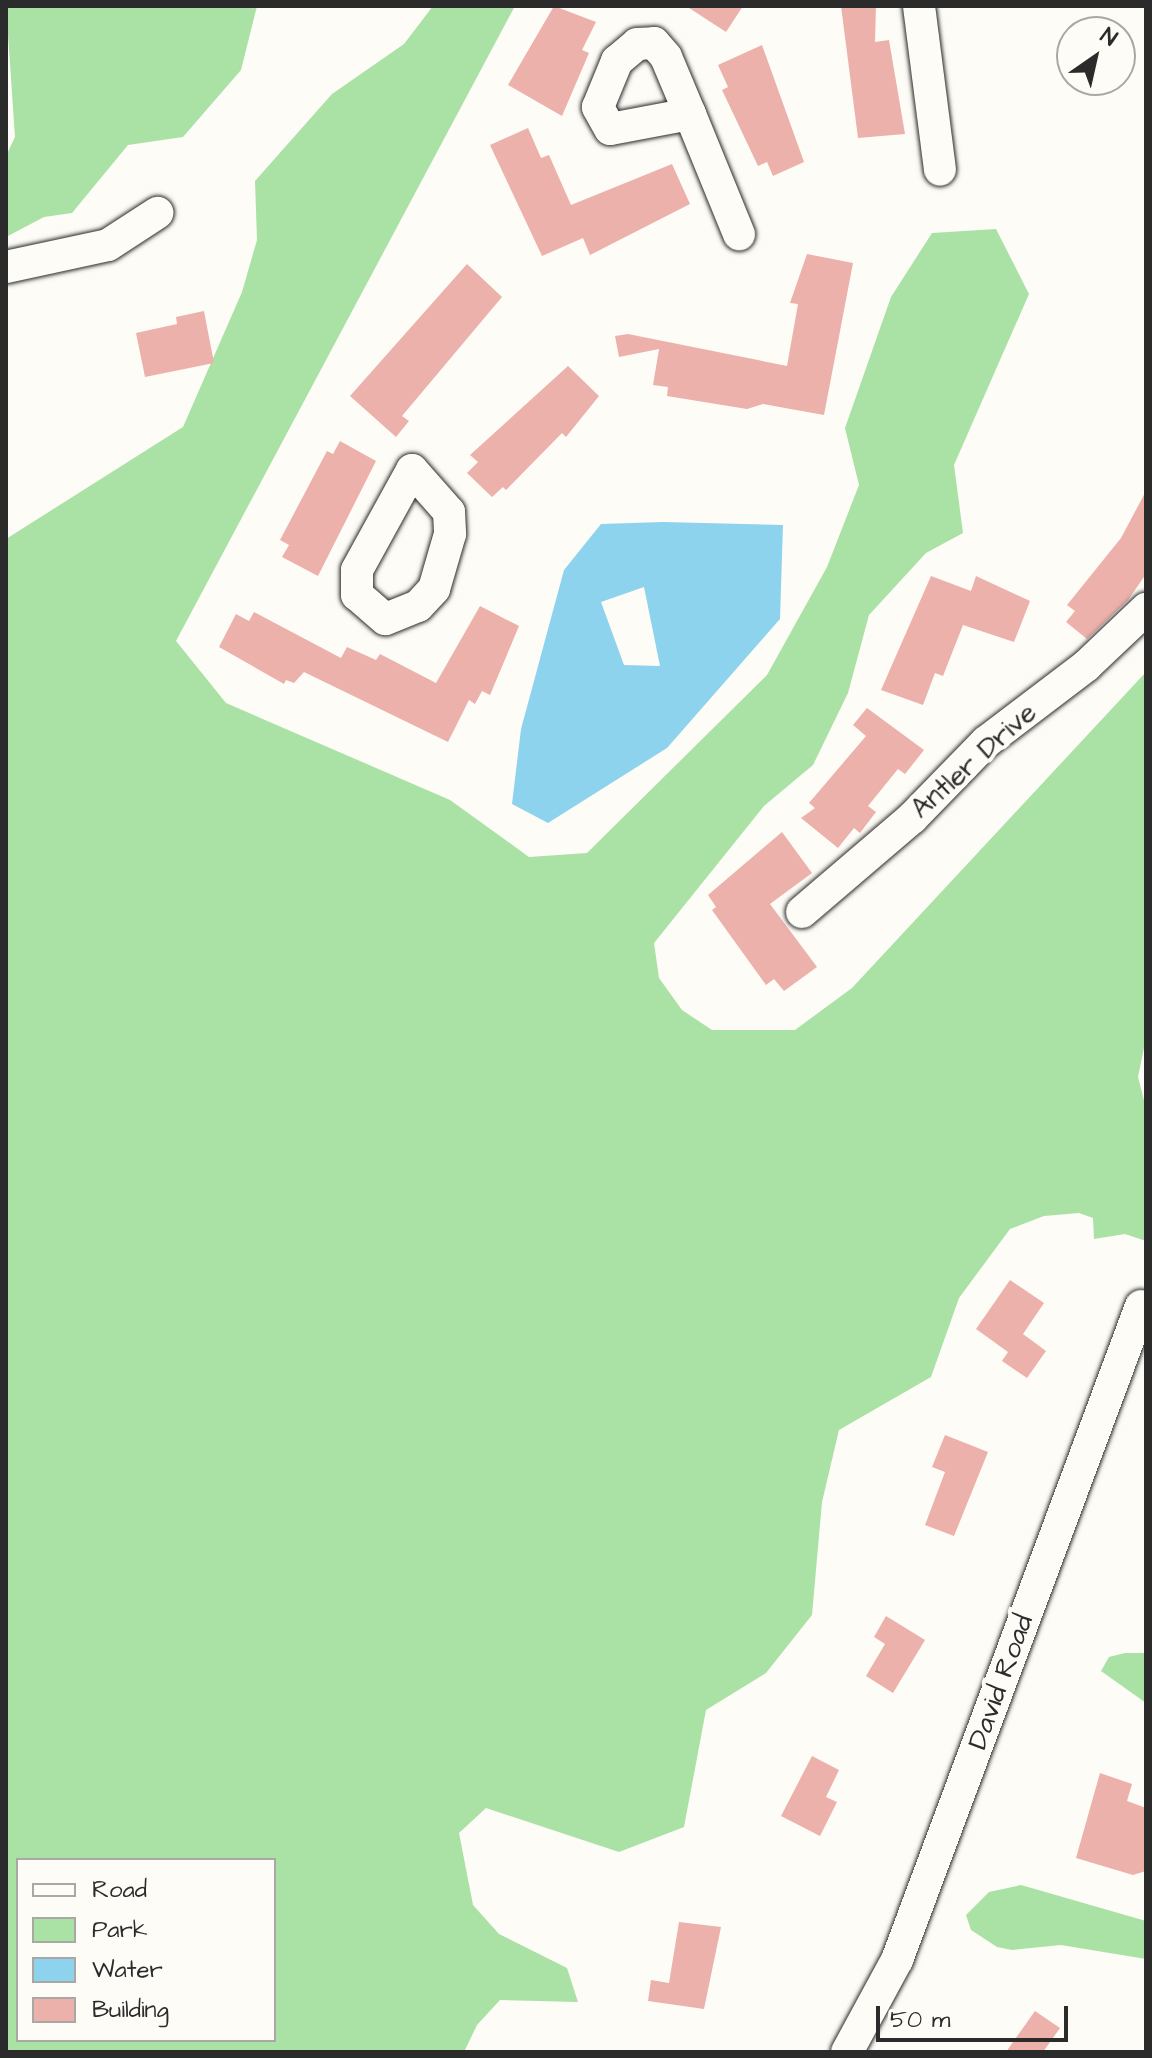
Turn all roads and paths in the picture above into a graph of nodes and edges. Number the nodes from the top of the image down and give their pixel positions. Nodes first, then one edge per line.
1 (919, 6) edge
2 (690, 114) dead end
3 (940, 170) dead end
4 (157, 213) dead end
5 (739, 234) dead end
6 (6, 267) edge
7 (1146, 609) edge
8 (802, 912) dead end
9 (1141, 1306) dead end
10 (847, 2052) edge

1 - 3 street
2 - 5 street
4 - 6 street
7 - 8 street, Antler Drive
9 - 10 street, David Road

